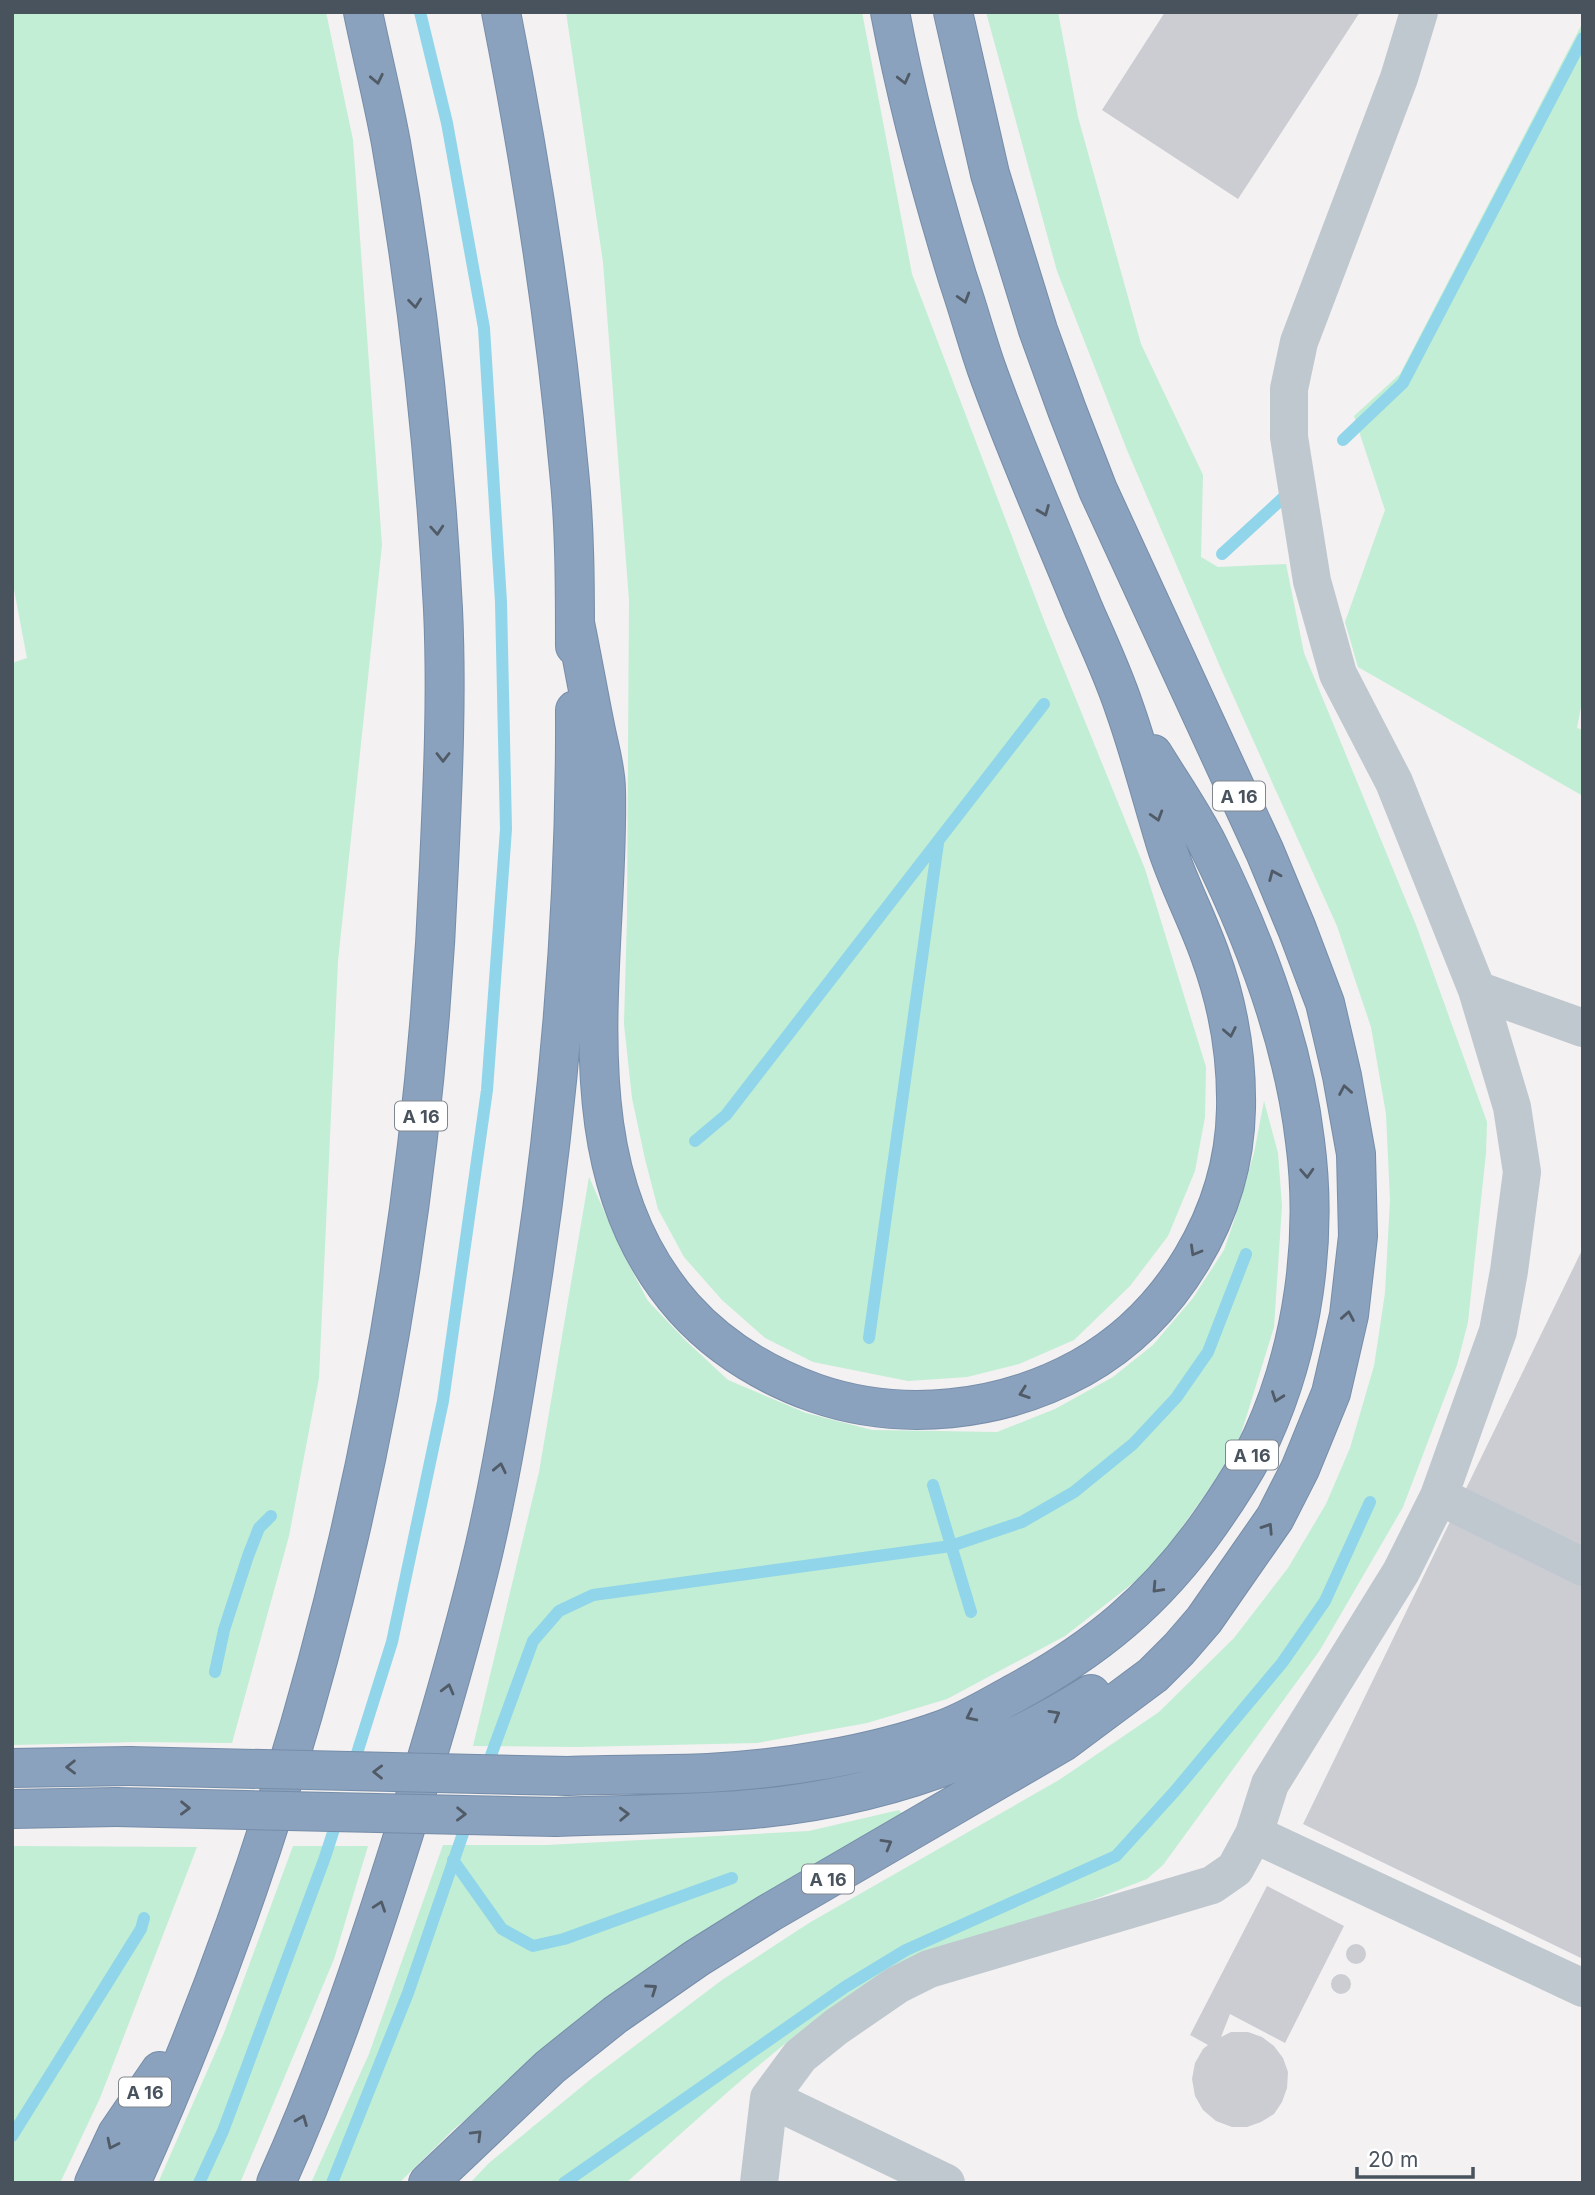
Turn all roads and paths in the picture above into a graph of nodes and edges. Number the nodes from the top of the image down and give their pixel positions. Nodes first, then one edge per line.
1 (363, 12) edge
2 (500, 12) edge
3 (890, 12) edge
4 (953, 12) edge
5 (1419, 12) edge
6 (575, 623) junction
7 (1123, 704) junction
8 (1477, 990) junction
9 (1583, 1028) edge
10 (1439, 1496) junction
11 (1583, 1566) edge
12 (1228, 1583) junction
13 (12, 1768) edge
14 (12, 1809) edge
15 (1254, 1834) junction
16 (1583, 1988) edge
17 (204, 2005) junction
18 (769, 2098) junction
19 (94, 2183) edge
20 (131, 2183) edge
21 (276, 2183) edge
22 (428, 2183) edge
23 (759, 2183) edge
24 (946, 2183) edge

1 -> 17 highway, A 16
2 - 6 highway, A 16
3 -> 7 highway, A 16
12 -> 4 highway, A 16
5 - 8 lane
7 -> 6 highway, A 16
21 -> 6 highway, A 16
7 -> 13 highway, A 16, bridge
8 - 9 lane
8 - 10 lane
10 - 11 lane
10 - 15 lane
14 -> 12 highway, A 16, bridge
22 -> 12 highway, A 16
15 - 16 lane
15 - 18 lane
17 -> 19 highway, A 16
17 - 20 highway, A 16
18 - 23 lane
18 - 24 lane

